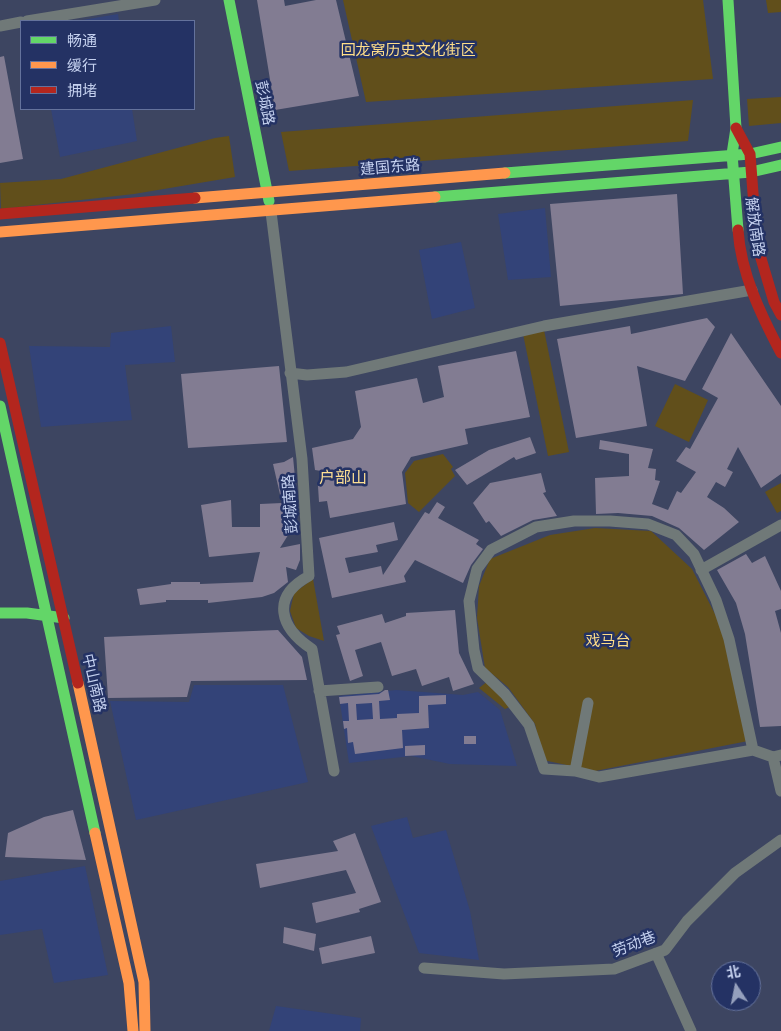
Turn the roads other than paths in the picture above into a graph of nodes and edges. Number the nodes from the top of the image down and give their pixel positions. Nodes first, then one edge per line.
1 (155, 0) edge
2 (229, 0) edge
3 (728, 0) edge
4 (33, 20) edge
5 (20, 22) edge
6 (0, 26) edge
7 (736, 128) junction
8 (781, 147) edge
9 (732, 154) junction
10 (750, 154) junction
11 (781, 165) edge
12 (751, 172) junction
13 (734, 174) junction
14 (267, 193) junction
15 (271, 212) junction
16 (0, 214) edge
17 (0, 232) edge
18 (752, 290) junction
19 (781, 315) edge
20 (0, 343) edge
21 (781, 353) edge
22 (290, 373) junction
23 (0, 406) edge
24 (781, 525) edge
25 (702, 570) junction
26 (0, 613) edge
27 (48, 617) junction
28 (64, 618) junction
29 (378, 687) dead end
30 (319, 691) junction
31 (588, 703) dead end
32 (753, 750) junction
33 (777, 756) edge
34 (334, 771) dead end
35 (575, 771) junction
36 (781, 791) edge
37 (781, 840) edge
38 (656, 953) junction
39 (424, 968) dead end
40 (133, 1031) edge
41 (145, 1031) edge
42 (691, 1031) edge

1 - 4 street
2 - 14 main road, 彭城路
3 - 7 main road, 解放南路
5 - 6 street
7 - 9 main road, 解放南路
7 - 10 main road, 解放南路
8 - 10 main road, 建国东路
9 - 10 main road, 建国东路
9 - 13 main road, 解放南路
9 - 14 main road, 建国东路
10 - 12 main road, 解放南路
11 - 12 main road
12 - 13 main road
12 - 19 main road, 解放南路
13 - 15 main road
13 - 18 main road, 解放南路
14 - 15 main road, 彭城路
14 - 16 main road, 建国东路
15 - 17 main road
15 - 22 street, 彭城南路
18 - 21 main road, 解放南路
18 - 22 street
20 - 28 main road, 中山南路
22 - 30 street, 彭城南路
23 - 27 main road, 中山南路
24 - 25 street
25 - 32 street
25 - 35 street
26 - 27 main road
27 - 28 main road
27 - 40 main road, 中山南路
28 - 41 main road, 中山南路
29 - 30 street
30 - 34 street, 彭城南路
31 - 35 street
32 - 33 street
32 - 35 street
33 - 36 street
37 - 38 street, 劳动巷
38 - 39 street, 劳动巷
38 - 42 street

